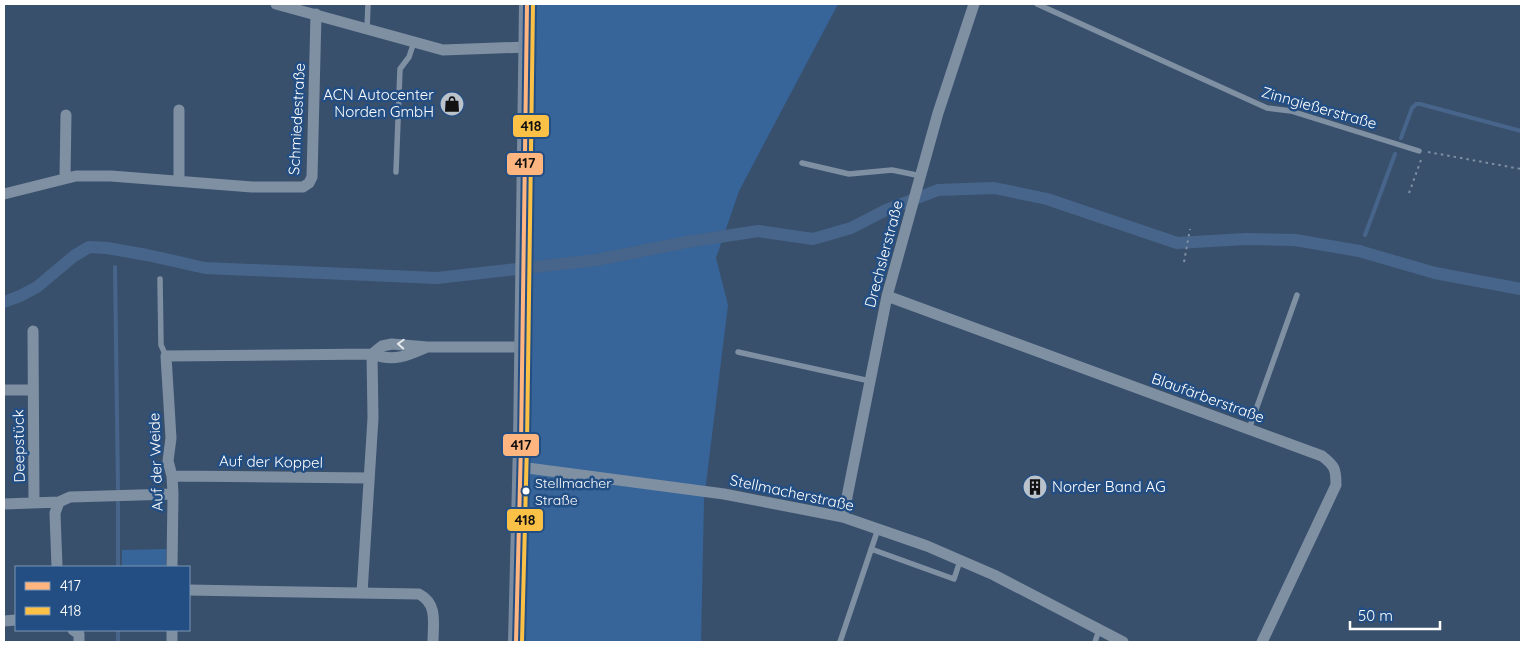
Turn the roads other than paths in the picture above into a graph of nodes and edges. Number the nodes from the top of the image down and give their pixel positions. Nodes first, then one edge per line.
1 (276, 4) edge
2 (368, 4) edge
3 (526, 4) edge
4 (974, 4) edge
5 (1037, 4) edge
6 (316, 14) junction
7 (367, 30) junction
8 (414, 42) junction
9 (526, 47) junction
10 (179, 110) dead end
11 (66, 115) dead end
12 (1419, 151) road end
13 (802, 163) dead end
14 (396, 172) dead end
15 (921, 176) junction
16 (65, 178) junction
17 (179, 181) junction
18 (4, 194) edge
19 (160, 279) dead end
20 (1297, 294) dead end
21 (887, 296) junction
22 (32, 331) dead end
23 (522, 347) junction
24 (738, 352) dead end
25 (372, 354) junction
26 (166, 356) junction
27 (870, 381) junction
28 (4, 390) edge
29 (33, 390) junction
30 (1249, 429) junction
31 (520, 467) junction
32 (172, 476) junction
33 (369, 478) junction
34 (173, 494) junction
35 (34, 502) junction
36 (59, 502) junction
37 (4, 504) edge
38 (843, 516) junction
39 (878, 529) junction
40 (871, 549) junction
41 (960, 561) junction
42 (57, 566) edge
43 (172, 566) edge
44 (190, 590) edge
45 (362, 593) junction
46 (1099, 630) junction
47 (75, 631) edge
48 (79, 642) edge
49 (433, 642) edge
50 (516, 642) edge
51 (840, 642) edge
52 (1095, 642) edge
53 (1123, 642) edge
54 (1262, 642) edge

1 - 6 street
2 - 7 lane
3 - 9 main road
4 - 15 street, Drechslerstraße
5 - 12 lane, Zinngießerstraße
6 - 7 street
6 - 17 street, Schmiedestraße
7 - 8 street
8 - 9 street
8 - 14 lane
9 - 23 main road
10 - 17 street
11 - 16 street
13 - 15 lane
15 - 21 street, Drechslerstraße
16 - 17 street, Schmiedestraße
16 - 18 street, Schmiedestraße
19 - 26 lane, Auf der Weide
20 - 30 lane
21 - 27 street, Drechslerstraße
21 - 30 street, Blaufärberstraße
22 - 29 street, Deepstück
23 - 25 street
23 - 31 main road
24 - 27 lane
25 - 26 street
25 - 33 street
26 - 32 street, Auf der Weide
27 - 38 street, Drechslerstraße
28 - 29 street, Deepstück
29 - 35 street, Deepstück
30 - 54 street, Blaufärberstraße
31 - 38 street, Stellmacherstraße
31 - 50 main road
32 - 33 street, Auf der Koppel
32 - 34 street, Auf der Weide
33 - 45 street
34 - 36 street, Deepstück
34 - 43 street, Auf der Weide
35 - 36 street, Deepstück
35 - 37 street, Deepstück
36 - 42 street
38 - 39 street, Stellmacherstraße
39 - 40 lane
39 - 41 street, Stellmacherstraße
40 - 41 lane
40 - 51 lane
41 - 46 street, Stellmacherstraße
44 - 45 street
45 - 49 street
46 - 52 lane
46 - 53 street, Stellmacherstraße
47 - 48 street

